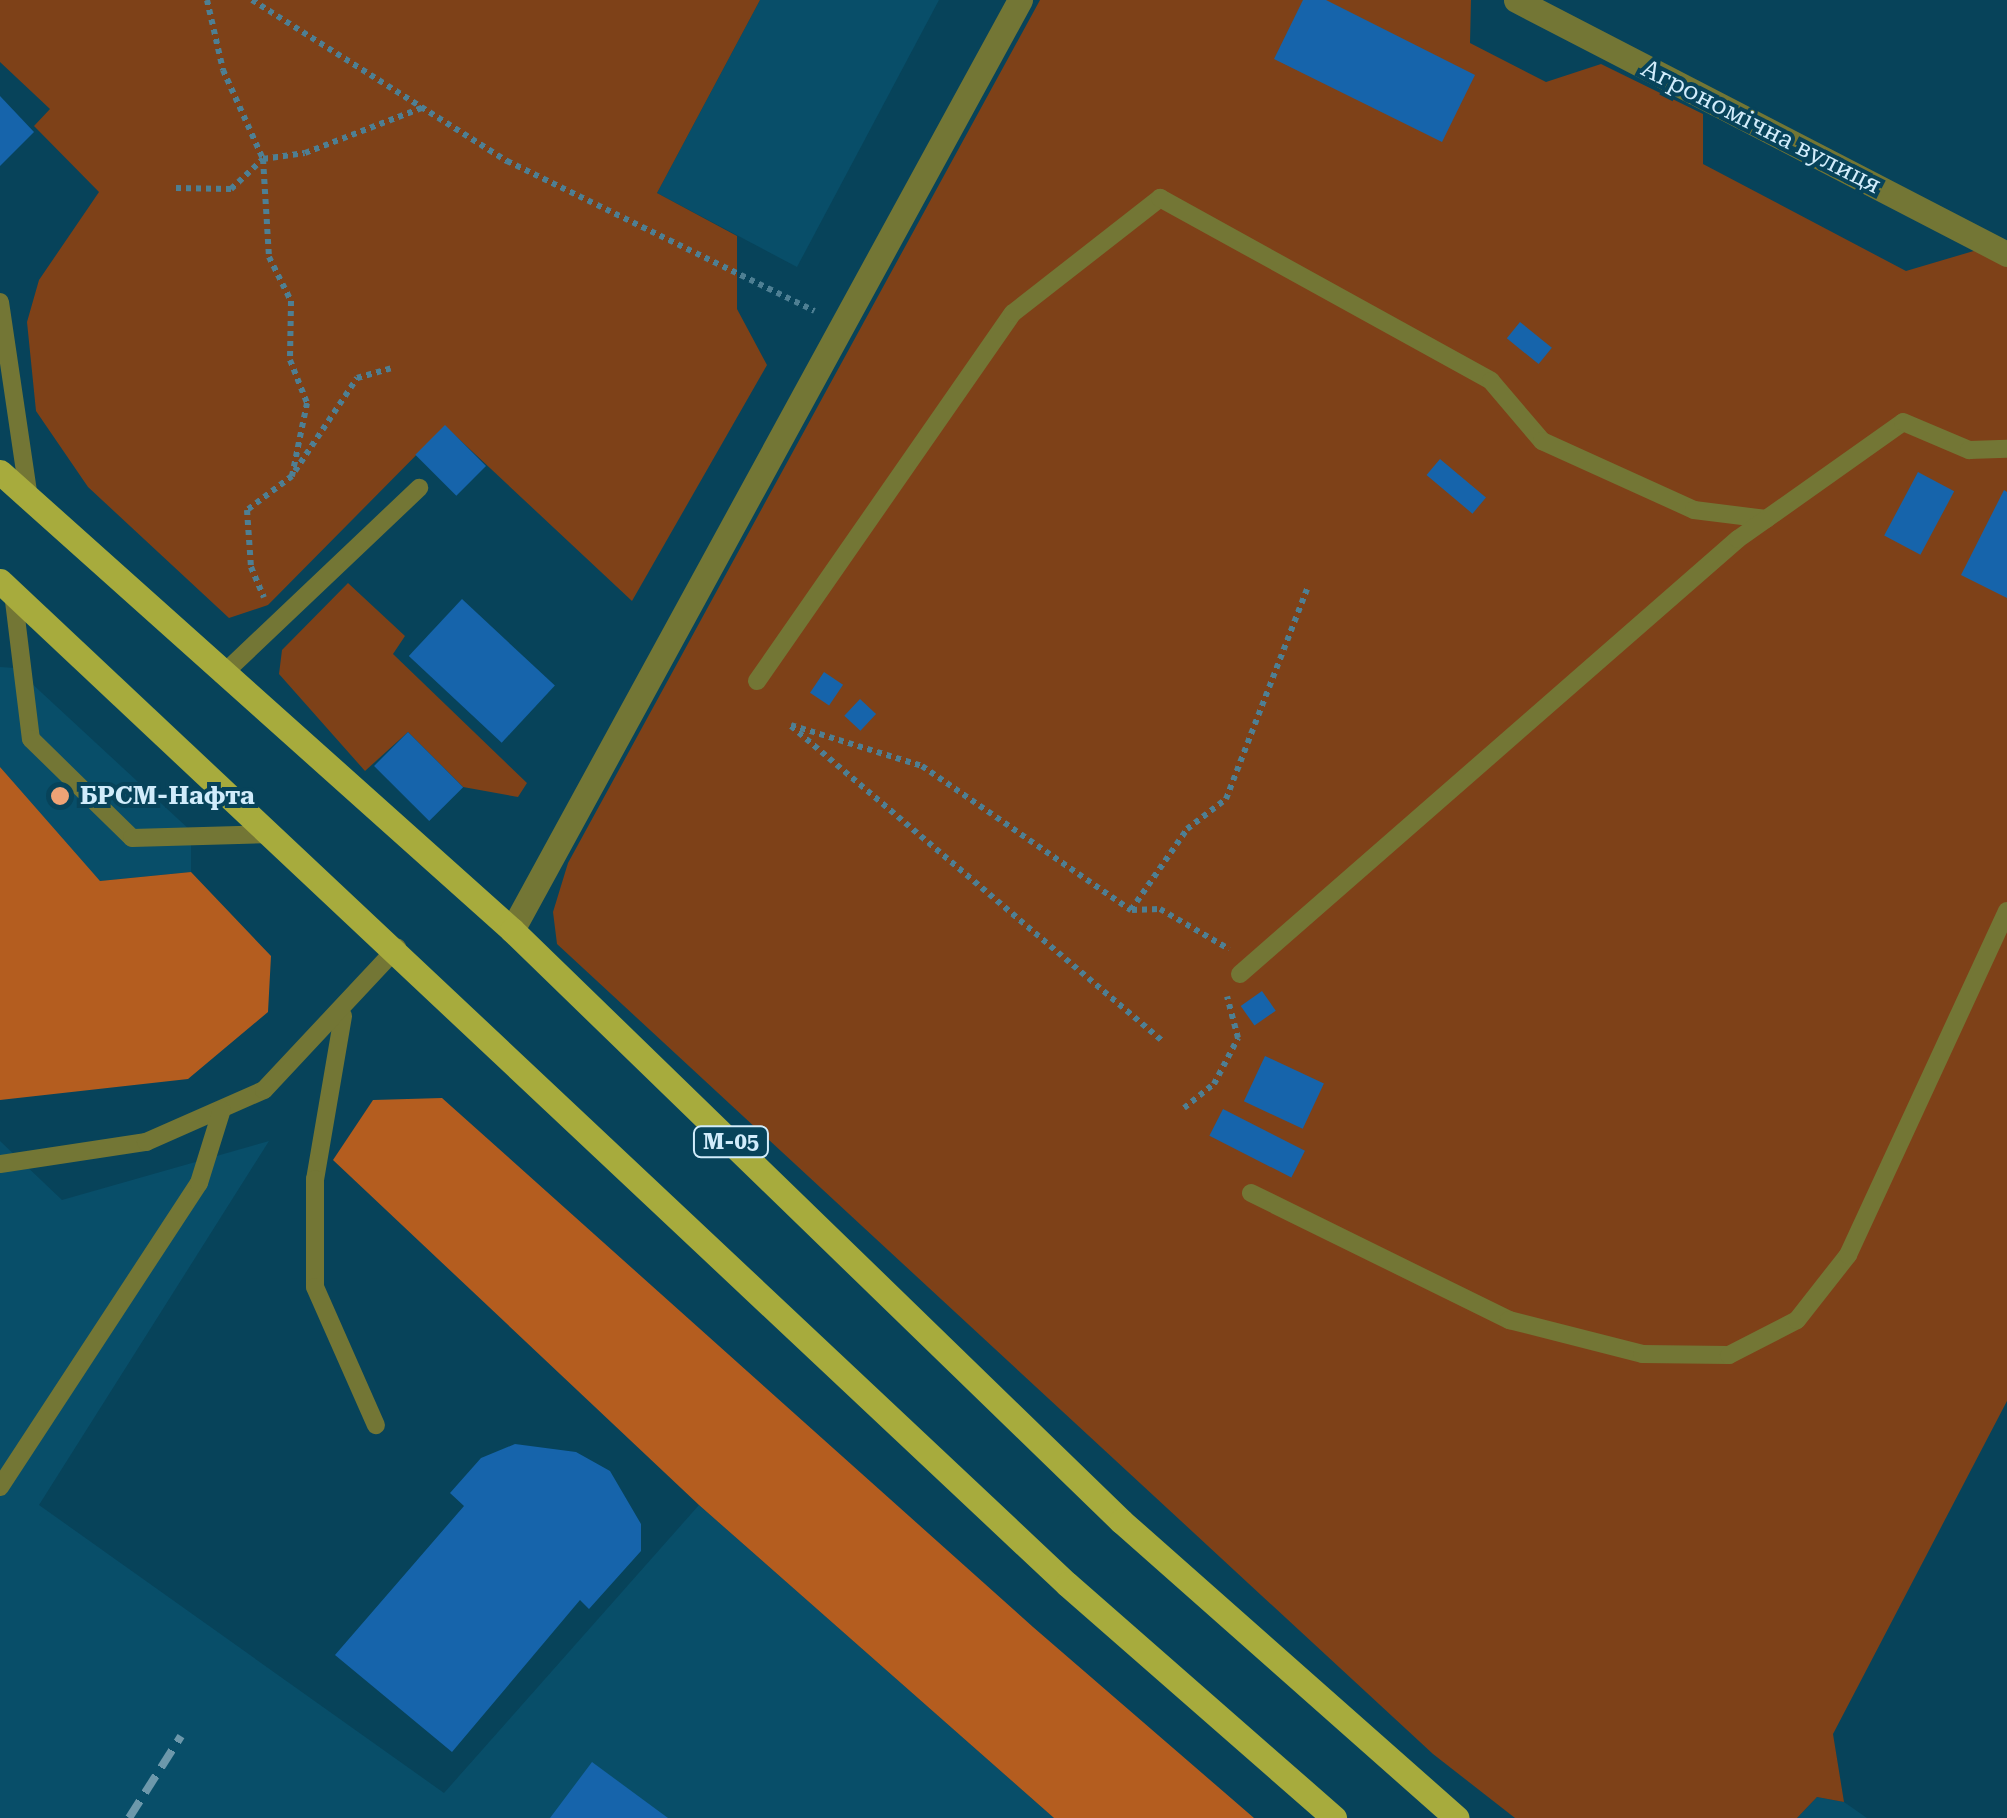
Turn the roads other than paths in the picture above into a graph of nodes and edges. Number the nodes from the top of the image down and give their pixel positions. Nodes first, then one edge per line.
1 (1020, 0) edge
2 (1516, 0) edge
3 (2007, 254) edge
4 (0, 302) edge
5 (2007, 449) edge
6 (0, 472) edge
7 (419, 488) dead end
8 (29, 499) junction
9 (1766, 519) junction
10 (6, 587) edge
11 (222, 676) junction
12 (757, 681) dead end
13 (275, 834) junction
14 (2007, 911) edge
15 (512, 930) junction
16 (397, 948) junction
17 (1245, 969) road end
18 (343, 1016) junction
19 (222, 1109) junction
20 (0, 1164) edge
21 (1251, 1192) dead end
22 (376, 1425) dead end
23 (0, 1487) edge
24 (1334, 1818) edge
25 (1457, 1818) edge

1 - 15 street
2 - 3 street, Агрономічна вулиця
4 - 8 lane
5 - 9 lane
6 - 8 main road, М-05
7 - 11 lane
8 - 11 main road, М-05
9 - 12 lane
9 - 17 lane
10 - 13 main road
10 - 13 lane
11 - 15 main road, М-05
13 - 16 main road
14 - 21 lane
15 - 25 main road, М-05
16 - 18 lane
16 - 24 main road
18 - 19 lane
18 - 22 lane
19 - 20 lane
19 - 23 lane

